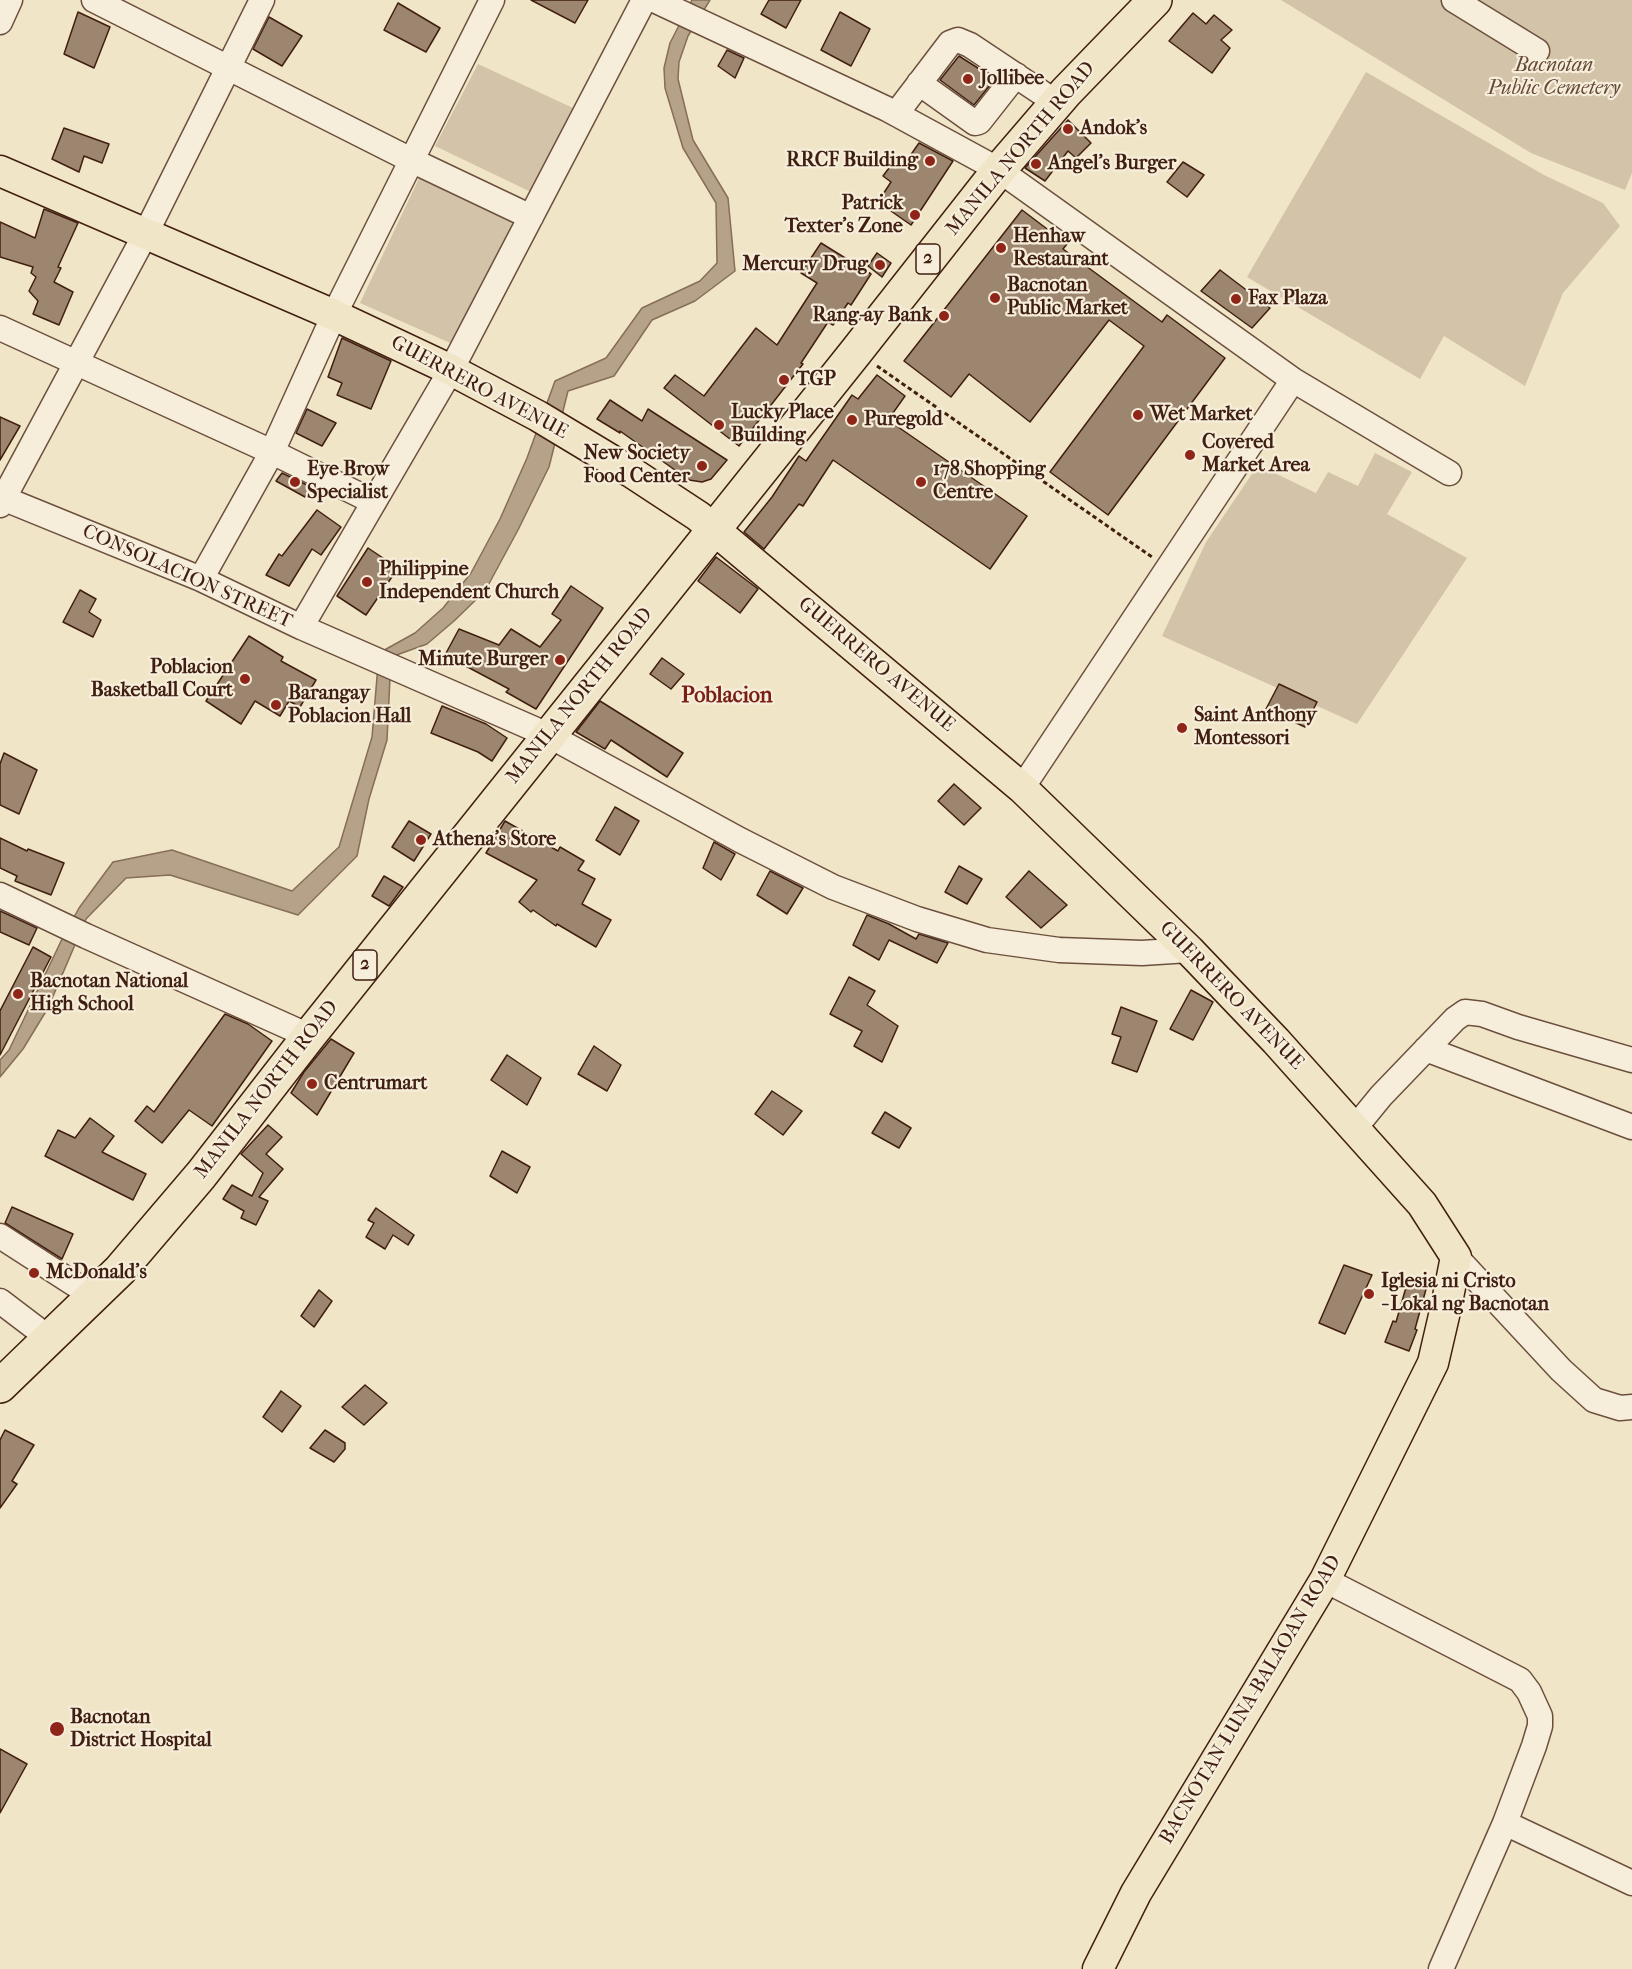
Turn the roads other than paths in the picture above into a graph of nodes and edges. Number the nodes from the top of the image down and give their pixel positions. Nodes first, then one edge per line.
1 (10, 0) edge
2 (94, 0) edge
3 (262, 0) edge
4 (492, 0) edge
5 (644, 0) edge
6 (654, 0) edge
7 (1155, 0) edge
8 (1454, 0) edge
9 (0, 22) edge
10 (1536, 51) dead end
11 (229, 67) junction
12 (1016, 75) junction
13 (919, 83) junction
14 (1057, 103) junction
15 (896, 114) junction
16 (411, 160) junction
17 (999, 170) junction
18 (0, 171) edge
19 (531, 217) junction
20 (146, 233) junction
21 (334, 315) junction
22 (0, 328) edge
23 (77, 362) junction
24 (451, 370) junction
25 (1293, 380) junction
26 (272, 452) junction
27 (1449, 473) dead end
28 (1, 500) edge
29 (374, 502) junction
30 (714, 530) junction
31 (201, 579) junction
32 (301, 627) junction
33 (548, 735) junction
34 (1022, 788) junction
35 (0, 895) edge
36 (1189, 950) junction
37 (309, 1036) junction
38 (1426, 1049) junction
39 (1632, 1060) edge
40 (1632, 1127) edge
41 (1354, 1129) junction
42 (0, 1236) edge
43 (1456, 1257) junction
44 (93, 1296) junction
45 (0, 1301) edge
46 (50, 1339) junction
47 (0, 1386) edge
48 (1632, 1407) edge
49 (1325, 1580) junction
50 (1505, 1822) junction
51 (1632, 1882) edge
52 (1098, 1969) edge
53 (1441, 1969) edge

1 - 9 street
2 - 11 street
3 - 11 street
4 - 16 street
5 - 19 street
6 - 15 street
7 - 14 highway, MANILA NORTH ROAD / 2
8 - 10 street
11 - 16 street
11 - 20 street
12 - 13 street
12 - 13 street
12 - 14 street
13 - 15 street
14 - 17 highway, MANILA NORTH ROAD / 2
15 - 17 street
16 - 19 street
16 - 21 street
17 - 25 street
17 - 30 highway, MANILA NORTH ROAD / 2
18 - 20 main road, GUERRERO AVENUE
19 - 24 street
20 - 21 main road, GUERRERO AVENUE
20 - 23 street
21 - 24 main road, GUERRERO AVENUE
21 - 26 street
22 - 23 street
23 - 26 street
23 - 28 street
24 - 29 street
24 - 30 main road, GUERRERO AVENUE
25 - 27 street
25 - 34 street
26 - 29 street
26 - 31 street
28 - 31 street, CONSOLACION STREET
29 - 32 street
30 - 33 highway, MANILA NORTH ROAD / 2
30 - 34 main road, GUERRERO AVENUE
31 - 32 street, CONSOLACION STREET
32 - 33 street, CONSOLACION STREET
33 - 36 street, CONSOLACION STREET
33 - 37 highway, MANILA NORTH ROAD / 2
34 - 36 main road, GUERRERO AVENUE
35 - 37 street
36 - 41 main road, GUERRERO AVENUE
37 - 44 highway, MANILA NORTH ROAD / 2
38 - 39 street
38 - 40 street
38 - 41 street
41 - 43 main road, GUERRERO AVENUE
42 - 44 street
43 - 48 street
43 - 49 main road, BACNOTAN-LUNA-BALAOAN ROAD
44 - 46 highway, MANILA NORTH ROAD / 2
45 - 46 street
46 - 47 highway, MANILA NORTH ROAD / 2
49 - 50 street
49 - 52 main road, BACNOTAN-LUNA-BALAOAN ROAD
50 - 51 street
50 - 53 street

